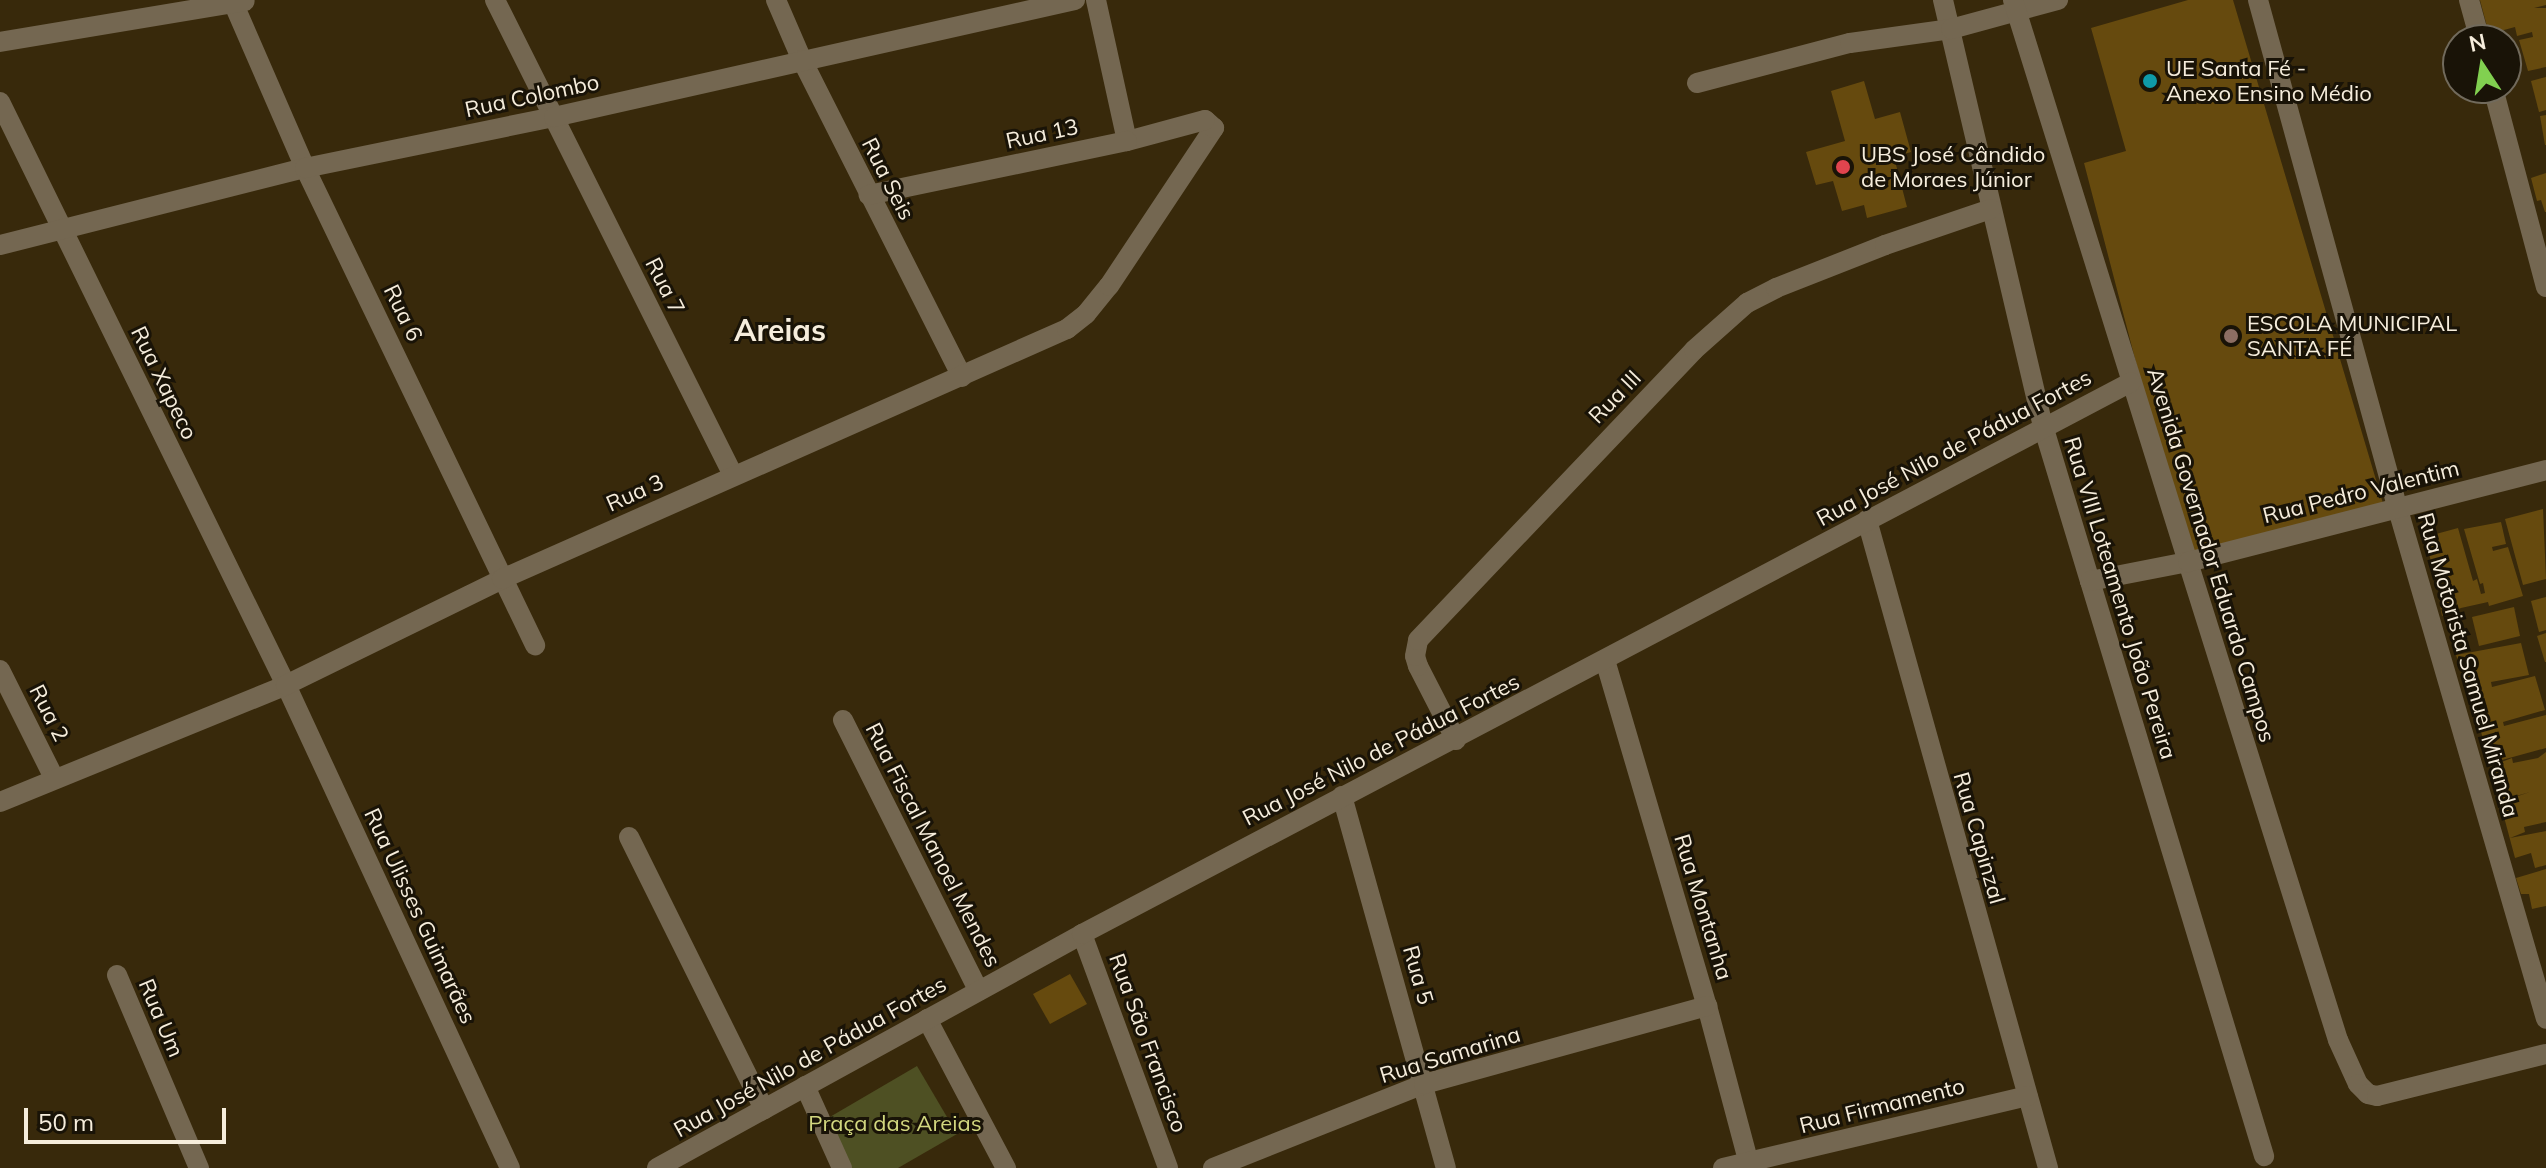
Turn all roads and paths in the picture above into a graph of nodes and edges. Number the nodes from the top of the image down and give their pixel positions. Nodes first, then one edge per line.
1 (495, 0) edge
2 (776, 0) edge
3 (1075, 0) edge
4 (1096, 0) edge
5 (1943, 0) edge
6 (2058, 0) edge
7 (2258, 0) edge
8 (2469, 0) edge
9 (237, 1) edge
10 (2015, 5) edge
11 (1020, 6) edge
12 (2476, 24) edge
13 (1951, 29) junction
14 (0, 42) edge
15 (802, 60) junction
16 (1697, 83) dead end
17 (0, 102) edge
18 (2497, 104) edge
19 (554, 117) junction
20 (1212, 133) joint
21 (1127, 141) junction
22 (305, 168) junction
23 (869, 195) junction
24 (1991, 209) junction
25 (60, 228) junction
26 (0, 245) edge
27 (2546, 287) edge
28 (962, 377) junction
29 (2131, 382) junction
30 (2044, 429) junction
31 (2546, 470) edge
32 (733, 475) junction
33 (2397, 506) junction
34 (1867, 520) junction
35 (2188, 562) junction
36 (502, 579) junction
37 (2090, 581) junction
38 (535, 645) dead end
39 (1605, 660) junction
40 (0, 670) edge
41 (286, 685) junction
42 (843, 720) dead end
43 (1456, 740) junction
44 (54, 778) junction
45 (1342, 796) junction
46 (0, 802) edge
47 (629, 837) dead end
48 (1082, 934) junction
49 (117, 975) dead end
50 (979, 991) junction
51 (1707, 1006) junction
52 (927, 1019) junction
53 (2546, 1019) edge
54 (2546, 1054) edge
55 (1424, 1084) junction
56 (805, 1086) junction
57 (2028, 1096) junction
58 (764, 1109) junction
59 (2264, 1156) dead end
60 (1749, 1165) edge
61 (199, 1168) edge
62 (510, 1168) edge
63 (657, 1168) edge
64 (842, 1168) edge
65 (1006, 1168) edge
66 (1168, 1168) edge
67 (1213, 1168) edge
68 (1446, 1168) edge
69 (1723, 1168) edge
70 (2048, 1168) edge

1 - 19 street, Rua 7
2 - 15 street, Rua Seis
3 - 11 street, Rua Colombo
4 - 21 street
5 - 13 street, Rua VIII Loteamento João Pereira
6 - 10 street
7 - 33 street, Rua Motorista Samuel Miranda
8 - 12 street
9 - 14 street
9 - 22 street, Rua 6
10 - 13 street
10 - 29 street, Avenida Governador Eduardo Campos
11 - 15 street, Rua Colombo
13 - 16 street
13 - 24 street, Rua VIII Loteamento João Pereira
15 - 19 street, Rua Colombo
15 - 23 street, Rua Seis
17 - 25 street, Rua Xapeco
18 - 27 street
19 - 22 street, Rua Colombo
19 - 32 street, Rua 7
20 - 21 street, Rua 13
20 - 28 street, Rua 3
21 - 23 street, Rua 13
22 - 25 street, Rua Colombo
22 - 36 street, Rua 6
23 - 28 street, Rua Seis
24 - 30 street, Rua VIII Loteamento João Pereira
24 - 43 street, Rua III
25 - 26 street, Rua Colombo
25 - 41 street, Rua Xapeco
28 - 32 street, Rua 3
29 - 30 street, Rua José Nilo de Pádua Fortes
29 - 35 street, Avenida Governador Eduardo Campos
30 - 34 street, Rua José Nilo de Pádua Fortes
30 - 37 street, Rua VIII Loteamento João Pereira
31 - 33 street, Rua Pedro Valentim
32 - 36 street, Rua 3
33 - 35 street, Rua Pedro Valentim
33 - 53 street, Rua Motorista Samuel Miranda
34 - 39 street, Rua José Nilo de Pádua Fortes
34 - 57 street, Rua Capinzal
35 - 37 street, Rua Pedro Valentim
35 - 54 street, Avenida Governador Eduardo Campos
36 - 38 street, Rua 6
36 - 41 street, Rua 3
37 - 59 street, Rua VIII Loteamento João Pereira
39 - 43 street, Rua José Nilo de Pádua Fortes
39 - 51 street, Rua Montanha
40 - 44 street, Rua 2
41 - 44 street, Rua 3
41 - 62 street, Rua Ulisses Guimarães
42 - 50 street, Rua Fiscal Manoel Mendes
43 - 45 street, Rua José Nilo de Pádua Fortes
44 - 46 street, Rua 3
45 - 48 street, Rua José Nilo de Pádua Fortes
45 - 55 street, Rua 5
47 - 58 street
48 - 50 street, Rua José Nilo de Pádua Fortes
48 - 66 street, Rua São Francisco
49 - 61 street, Rua Um
50 - 52 street, Rua José Nilo de Pádua Fortes
51 - 55 street, Rua Samarina
51 - 60 street, Rua Montanha
52 - 56 street, Rua José Nilo de Pádua Fortes
52 - 65 street
55 - 67 street, Rua Samarina
55 - 68 street, Rua 5
56 - 58 street, Rua José Nilo de Pádua Fortes
56 - 64 street
57 - 60 street, Rua Firmamento
57 - 70 street, Rua Capinzal
58 - 63 street, Rua José Nilo de Pádua Fortes
60 - 69 street, Rua Firmamento

